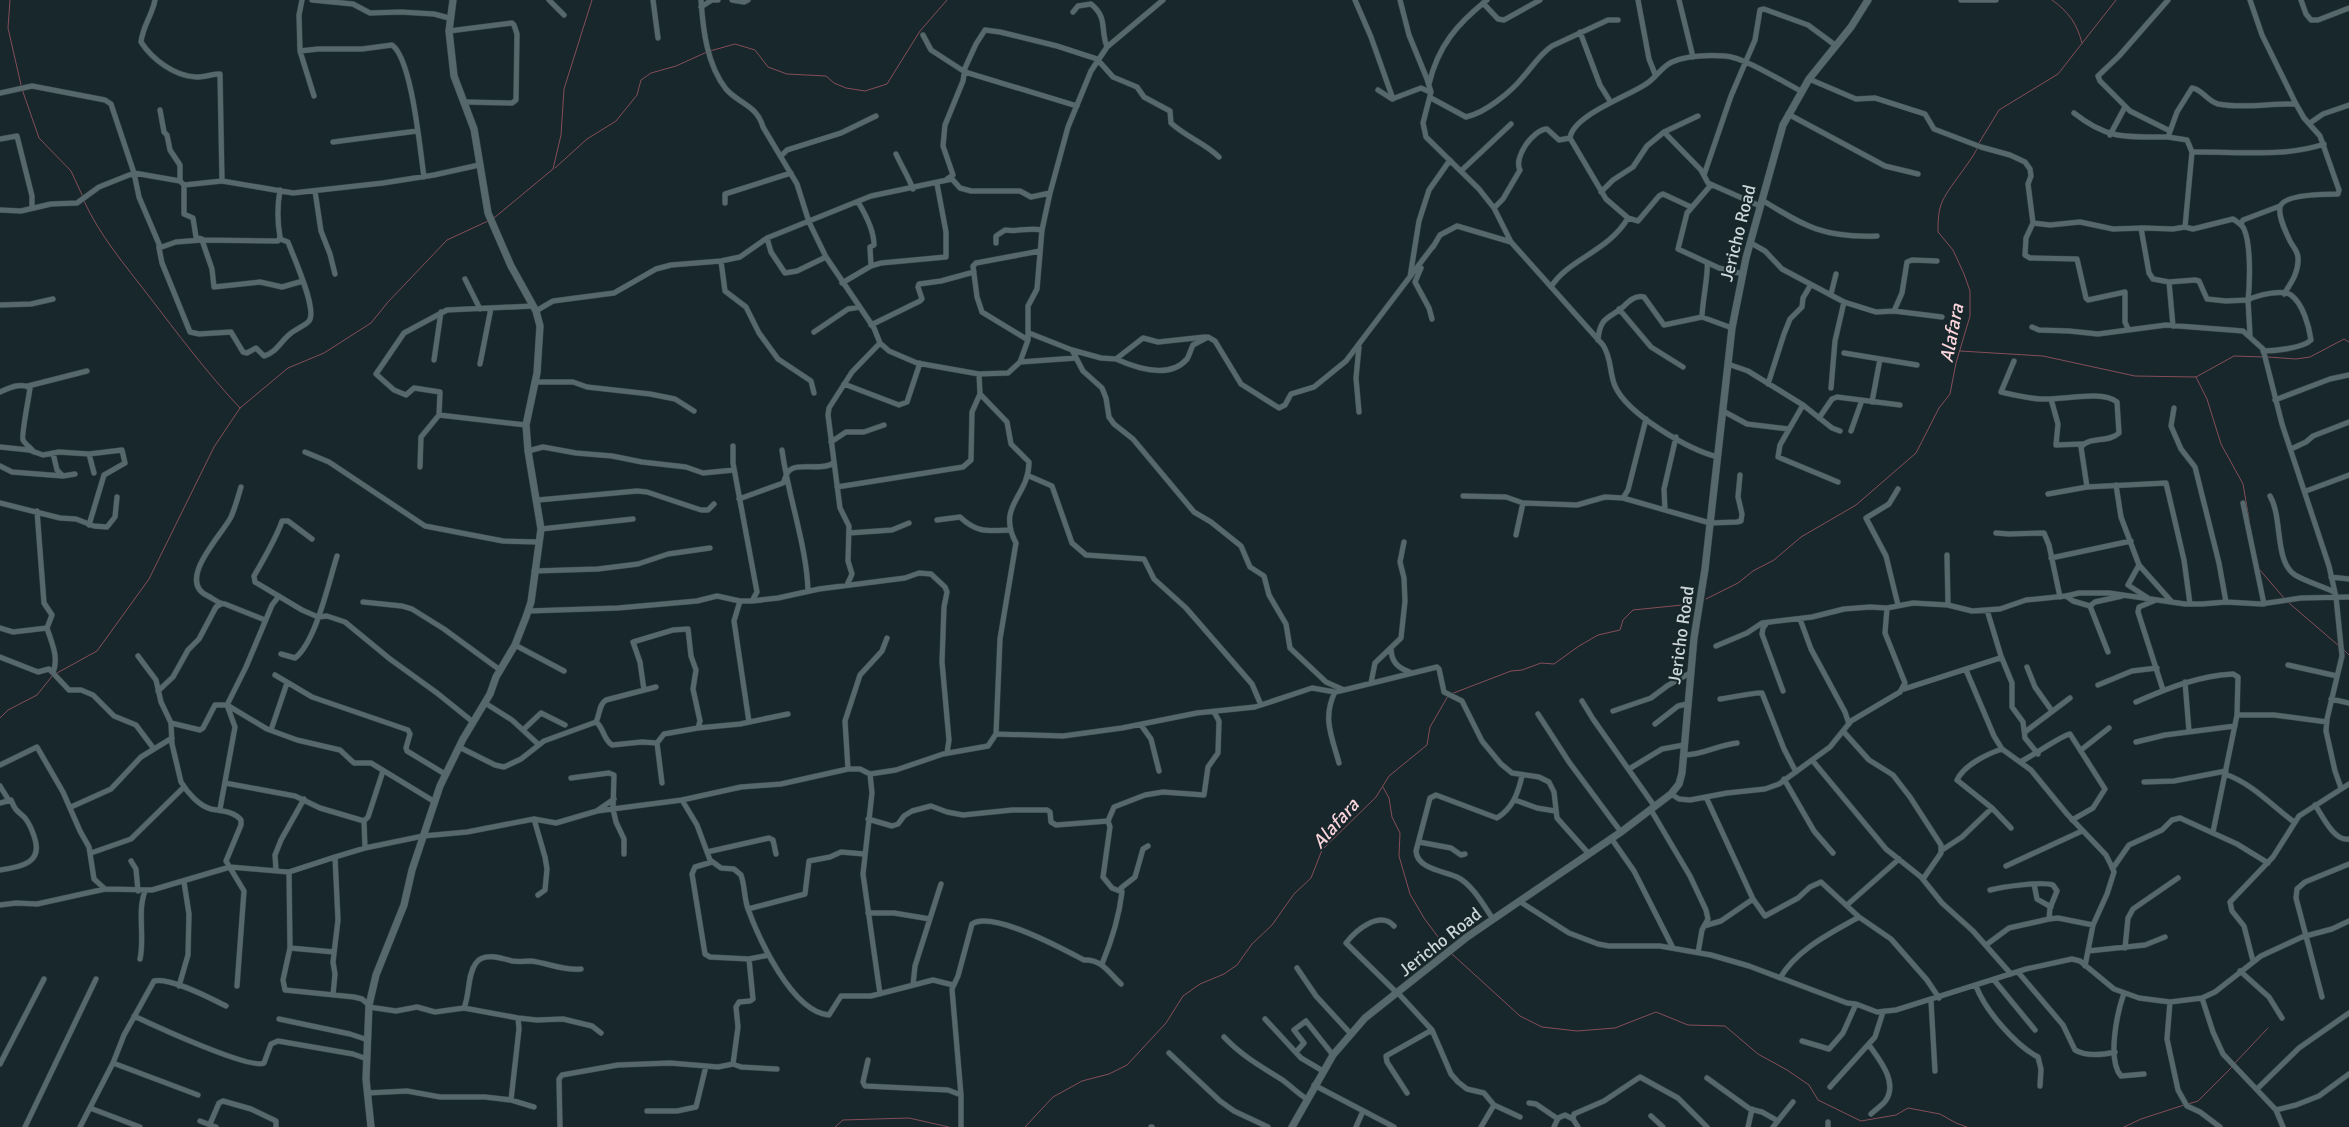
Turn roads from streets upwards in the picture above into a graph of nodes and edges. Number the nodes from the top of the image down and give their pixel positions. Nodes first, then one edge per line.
1 (155, 0) edge
2 (302, 0) edge
3 (312, 0) edge
4 (453, 0) edge
5 (549, 0) edge
6 (653, 0) edge
7 (701, 0) edge
8 (718, 0) edge
9 (732, 0) edge
10 (748, 0) edge
11 (1163, 0) edge
12 (1355, 0) edge
13 (1400, 0) edge
14 (1540, 0) edge
15 (1638, 0) edge
16 (1679, 0) edge
17 (1962, 0) edge
18 (1996, 0) edge
19 (2168, 0) edge
20 (2250, 0) edge
21 (2301, 0) edge
22 (1866, 1) edge
23 (1485, 2) edge
24 (702, 7) junction
25 (2349, 8) edge
26 (1073, 12) dead end
27 (564, 15) dead end
28 (449, 18) junction
29 (1618, 20) dead end
30 (449, 31) junction
31 (1580, 32) junction
32 (923, 35) dead end
33 (658, 38) dead end
34 (1836, 45) junction
35 (1106, 47) junction
36 (300, 51) junction
37 (1693, 57) junction
38 (1097, 59) junction
39 (1746, 63) junction
40 (965, 72) junction
41 (1655, 74) junction
42 (1809, 79) junction
43 (1429, 84) junction
44 (1378, 90) dead end
45 (1801, 91) junction
46 (0, 93) edge
47 (1431, 95) junction
48 (314, 96) dead end
49 (1393, 99) junction
50 (1610, 101) junction
51 (464, 102) junction
52 (2296, 104) junction
53 (2349, 105) edge
54 (1077, 106) junction
55 (2125, 107) junction
56 (160, 110) dead end
57 (2074, 113) dead end
58 (1788, 114) junction
59 (876, 116) dead end
60 (1698, 116) dead end
61 (2310, 123) junction
62 (1511, 124) dead end
63 (417, 131) junction
64 (2170, 131) junction
65 (1664, 132) junction
66 (2110, 135) junction
67 (2168, 137) junction
68 (1570, 138) junction
69 (0, 139) edge
70 (333, 142) dead end
71 (2324, 144) junction
72 (2192, 152) junction
73 (896, 154) dead end
74 (781, 156) junction
75 (1219, 157) dead end
76 (1450, 160) junction
77 (479, 165) junction
78 (1461, 171) junction
79 (134, 173) junction
80 (791, 173) junction
81 (1918, 174) dead end
82 (1704, 175) junction
83 (424, 177) junction
84 (222, 181) junction
85 (182, 183) junction
86 (937, 184) junction
87 (1712, 186) junction
88 (913, 189) junction
89 (280, 190) junction
90 (315, 191) junction
91 (1601, 192) junction
92 (1050, 193) junction
93 (858, 202) junction
94 (725, 203) dead end
95 (1761, 203) junction
96 (2280, 206) junction
97 (1690, 207) junction
98 (32, 208) junction
99 (1494, 208) junction
100 (0, 210) edge
101 (1628, 218) junction
102 (809, 222) junction
103 (2033, 223) junction
104 (2241, 224) junction
105 (2185, 227) junction
106 (2141, 228) junction
107 (1042, 230) junction
108 (1877, 236) dead end
109 (767, 238) junction
110 (280, 239) junction
111 (202, 240) junction
112 (1511, 242) junction
113 (996, 243) dead end
114 (1751, 243) junction
115 (1434, 245) junction
116 (159, 248) junction
117 (1040, 251) junction
118 (826, 257) junction
119 (722, 261) junction
120 (1938, 261) dead end
121 (1707, 263) junction
122 (872, 266) junction
123 (1716, 267) junction
124 (1709, 270) junction
125 (974, 272) junction
126 (335, 274) dead end
127 (1743, 274) junction
128 (1836, 274) dead end
129 (465, 279) dead end
130 (1409, 280) junction
131 (303, 281) junction
132 (2169, 282) junction
133 (842, 283) junction
134 (1551, 286) junction
135 (1810, 286) junction
136 (1831, 294) junction
137 (2284, 294) junction
138 (53, 299) dead end
139 (2248, 300) junction
140 (1844, 302) junction
141 (0, 305) edge
142 (860, 307) junction
143 (491, 308) junction
144 (480, 309) junction
145 (534, 309) junction
146 (1618, 309) junction
147 (1894, 311) junction
148 (441, 312) junction
149 (1702, 317) junction
150 (1942, 317) dead end
151 (1432, 319) dead end
152 (871, 325) junction
153 (2172, 326) junction
154 (2032, 327) dead end
155 (1732, 328) junction
156 (2128, 329) junction
157 (814, 332) dead end
158 (1029, 333) junction
159 (1208, 337) junction
160 (2250, 338) junction
161 (1028, 340) junction
162 (1598, 340) junction
163 (880, 343) junction
164 (1359, 346) junction
165 (1072, 350) junction
166 (1844, 353) dead end
167 (2264, 355) junction
168 (1076, 358) junction
169 (1116, 359) junction
170 (1880, 359) junction
171 (434, 360) dead end
172 (2014, 360) dead end
173 (1020, 362) junction
174 (920, 363) junction
175 (480, 364) dead end
176 (1728, 364) junction
177 (1917, 365) dead end
178 (1682, 366) dead end
179 (87, 371) dead end
180 (979, 374) junction
181 (2349, 376) edge
182 (534, 382) junction
183 (844, 384) junction
184 (1768, 384) junction
185 (28, 386) junction
186 (1831, 388) dead end
187 (0, 392) edge
188 (814, 393) dead end
189 (980, 394) junction
190 (2051, 399) junction
191 (1862, 400) junction
192 (2275, 400) junction
193 (1872, 402) junction
194 (1803, 405) junction
195 (1900, 405) dead end
196 (2174, 408) dead end
197 (694, 411) dead end
198 (1723, 411) junction
199 (1360, 412) dead end
200 (439, 415) junction
201 (1820, 418) junction
202 (1646, 419) junction
203 (2349, 422) edge
204 (526, 425) junction
205 (884, 425) dead end
206 (1789, 429) junction
207 (1840, 431) dead end
208 (1851, 431) dead end
209 (1676, 437) junction
210 (831, 442) junction
211 (2082, 444) junction
212 (733, 446) dead end
213 (0, 448) edge
214 (2291, 449) junction
215 (782, 450) dead end
216 (528, 451) junction
217 (305, 452) dead end
218 (53, 453) junction
219 (36, 454) junction
220 (89, 454) junction
221 (1718, 458) junction
222 (833, 463) junction
223 (0, 466) edge
224 (420, 467) dead end
225 (734, 470) junction
226 (94, 473) dead end
227 (76, 474) dead end
228 (1740, 475) dead end
229 (2349, 475) edge
230 (63, 476) junction
231 (1029, 476) junction
232 (786, 478) junction
233 (1838, 482) dead end
234 (2116, 485) junction
235 (241, 487) dead end
236 (837, 487) junction
237 (2087, 487) junction
238 (1898, 489) dead end
239 (2306, 491) junction
240 (2048, 494) dead end
241 (1463, 496) dead end
242 (2270, 496) dead end
243 (117, 498) dead end
244 (1623, 498) junction
245 (739, 499) junction
246 (538, 500) junction
247 (0, 503) edge
248 (1524, 503) junction
249 (2243, 503) dead end
250 (714, 504) dead end
251 (1665, 510) junction
252 (37, 511) junction
253 (632, 519) dead end
254 (937, 520) dead end
255 (909, 523) dead end
256 (1710, 523) junction
257 (89, 525) junction
258 (541, 529) junction
259 (1009, 530) junction
260 (849, 532) junction
261 (1996, 532) dead end
262 (1516, 535) dead end
263 (312, 539) dead end
264 (2132, 541) junction
265 (538, 542) junction
266 (1404, 542) dead end
267 (710, 548) dead end
268 (1947, 554) dead end
269 (337, 556) dead end
270 (2051, 558) junction
271 (2139, 565) junction
272 (534, 571) junction
273 (2331, 577) junction
274 (2349, 580) edge
275 (847, 585) junction
276 (808, 591) junction
277 (2335, 594) junction
278 (2126, 595) junction
279 (279, 596) junction
280 (2136, 596) junction
281 (2063, 597) junction
282 (2349, 597) edge
283 (2148, 598) junction
284 (2157, 599) junction
285 (740, 601) junction
286 (752, 601) junction
287 (363, 602) dead end
288 (2171, 602) junction
289 (2226, 602) junction
290 (221, 604) junction
291 (1898, 604) junction
292 (2190, 604) junction
293 (2264, 604) junction
294 (1948, 605) junction
295 (2090, 606) junction
296 (2140, 606) junction
297 (1887, 608) junction
298 (1986, 610) junction
299 (528, 612) junction
300 (318, 617) junction
301 (1800, 619) junction
302 (265, 620) junction
303 (1766, 624) junction
304 (0, 628) edge
305 (47, 628) junction
306 (887, 638) dead end
307 (515, 645) junction
308 (1716, 646) dead end
309 (1391, 648) junction
310 (2108, 652) dead end
311 (281, 654) dead end
312 (0, 656) edge
313 (138, 656) dead end
314 (2001, 656) junction
315 (2153, 657) junction
316 (2288, 665) dead end
317 (2026, 667) dead end
318 (2145, 668) junction
319 (2157, 668) junction
320 (500, 670) junction
321 (1966, 670) junction
322 (564, 672) dead end
323 (53, 673) junction
324 (1413, 673) junction
325 (1690, 673) junction
326 (275, 675) dead end
327 (2337, 676) junction
328 (1372, 682) junction
329 (2186, 682) junction
330 (287, 684) junction
331 (2098, 685) dead end
332 (656, 687) dead end
333 (1903, 689) junction
334 (644, 690) junction
335 (1344, 690) junction
336 (2163, 690) junction
337 (158, 691) junction
338 (1782, 691) dead end
339 (1335, 692) junction
340 (2070, 698) dead end
341 (1720, 699) dead end
342 (2331, 699) junction
343 (1582, 700) dead end
344 (2136, 702) dead end
345 (485, 703) junction
346 (2349, 703) edge
347 (1687, 704) junction
348 (1261, 705) junction
349 (227, 706) junction
350 (1613, 711) dead end
351 (2052, 711) junction
352 (1214, 712) junction
353 (788, 714) dead end
354 (1538, 714) dead end
355 (2237, 715) junction
356 (473, 722) junction
357 (596, 722) junction
358 (749, 722) junction
359 (2326, 722) junction
360 (171, 723) junction
361 (1655, 724) dead end
362 (1849, 724) junction
363 (565, 725) dead end
364 (1141, 725) junction
365 (2235, 726) junction
366 (698, 728) junction
367 (2109, 728) dead end
368 (271, 730) junction
369 (523, 730) junction
370 (1843, 731) junction
371 (2189, 731) junction
372 (2025, 732) junction
373 (996, 734) junction
374 (172, 738) junction
375 (2136, 742) dead end
376 (657, 743) junction
377 (1737, 743) dead end
378 (538, 744) junction
379 (1684, 745) junction
380 (459, 747) junction
381 (154, 749) junction
382 (2002, 749) junction
383 (2081, 750) junction
384 (947, 753) junction
385 (2038, 754) junction
386 (1684, 755) junction
387 (2031, 758) junction
388 (1812, 760) junction
389 (2020, 762) junction
390 (1340, 763) dead end
391 (0, 765) edge
392 (2029, 768) junction
393 (848, 769) junction
394 (1629, 769) junction
395 (383, 771) junction
396 (1159, 771) dead end
397 (1796, 772) junction
398 (2225, 773) junction
399 (445, 774) junction
400 (870, 774) junction
401 (1522, 776) junction
402 (571, 778) dead end
403 (1784, 780) junction
404 (2144, 782) dead end
405 (225, 783) junction
406 (662, 783) dead end
407 (2349, 784) edge
408 (0, 786) edge
409 (184, 787) junction
410 (2341, 788) junction
411 (1671, 794) junction
412 (1706, 797) junction
413 (8, 799) junction
414 (304, 799) junction
415 (614, 799) junction
416 (682, 800) junction
417 (1515, 800) junction
418 (435, 802) junction
419 (0, 803) edge
420 (2315, 805) junction
421 (71, 807) junction
422 (1653, 808) junction
423 (1992, 808) junction
424 (220, 809) junction
425 (613, 809) junction
426 (597, 811) junction
427 (1555, 811) junction
428 (534, 819) junction
429 (868, 819) junction
430 (2072, 820) junction
431 (364, 821) junction
432 (1108, 821) junction
433 (2294, 822) junction
434 (2011, 828) dead end
435 (2082, 831) junction
436 (1621, 832) junction
437 (2213, 832) junction
438 (423, 836) junction
439 (1611, 838) junction
440 (2349, 839) edge
441 (1419, 842) junction
442 (1148, 846) dead end
443 (365, 848) junction
444 (1942, 850) junction
445 (708, 852) junction
446 (91, 853) junction
447 (1833, 853) dead end
448 (624, 854) dead end
449 (776, 854) dead end
450 (864, 854) junction
451 (1465, 854) dead end
452 (1589, 854) junction
453 (336, 857) junction
454 (1899, 859) junction
455 (130, 861) dead end
456 (712, 862) junction
457 (2268, 863) junction
458 (2349, 864) edge
459 (2006, 866) dead end
460 (230, 867) junction
461 (2113, 868) junction
462 (0, 870) edge
463 (276, 870) junction
464 (289, 872) junction
465 (2178, 878) dead end
466 (94, 879) junction
467 (1922, 879) junction
468 (184, 882) junction
469 (942, 884) dead end
470 (2034, 884) junction
471 (105, 889) junction
472 (138, 890) junction
473 (1990, 890) dead end
474 (93, 891) junction
475 (145, 891) junction
476 (1122, 892) junction
477 (538, 895) dead end
478 (1753, 899) junction
479 (1519, 901) junction
480 (0, 905) edge
481 (1847, 905) junction
482 (2051, 906) junction
483 (748, 909) junction
484 (868, 913) junction
485 (1859, 917) junction
486 (930, 919) junction
487 (1493, 919) junction
488 (2049, 919) junction
489 (2349, 921) edge
490 (2093, 925) junction
491 (1394, 926) dead end
492 (1704, 926) junction
493 (2306, 936) junction
494 (2164, 938) dead end
495 (1986, 945) junction
496 (290, 948) junction
497 (1673, 948) junction
498 (2125, 948) junction
499 (2088, 951) junction
500 (334, 952) junction
501 (1698, 953) junction
502 (769, 955) junction
503 (140, 959) dead end
504 (749, 960) junction
505 (2253, 961) junction
506 (1102, 964) junction
507 (2085, 966) junction
508 (1296, 968) dead end
509 (581, 969) dead end
510 (2240, 971) junction
511 (2018, 972) junction
512 (2011, 974) junction
513 (1780, 978) junction
514 (44, 979) dead end
515 (96, 979) dead end
516 (1994, 980) junction
517 (1121, 984) dead end
518 (913, 985) junction
519 (953, 985) junction
520 (179, 986) junction
521 (237, 986) dead end
522 (1976, 986) junction
523 (1398, 993) junction
524 (2124, 993) junction
525 (880, 994) junction
526 (333, 995) junction
527 (2322, 997) dead end
528 (1938, 998) junction
529 (2202, 998) junction
530 (1931, 1000) junction
531 (2170, 1002) junction
532 (1856, 1004) junction
533 (226, 1006) dead end
534 (369, 1006) junction
535 (464, 1008) junction
536 (1883, 1012) junction
537 (2349, 1013) edge
538 (134, 1016) junction
539 (518, 1018) junction
540 (2282, 1018) dead end
541 (279, 1019) dead end
542 (1265, 1019) dead end
543 (1432, 1030) junction
544 (2035, 1030) dead end
545 (601, 1033) dead end
546 (1350, 1033) junction
547 (1224, 1037) dead end
548 (368, 1040) junction
549 (1802, 1041) dead end
550 (1869, 1045) junction
551 (1296, 1052) junction
552 (2115, 1052) junction
553 (1169, 1053) dead end
554 (1333, 1056) junction
555 (367, 1059) junction
556 (868, 1060) dead end
557 (113, 1063) junction
558 (0, 1064) edge
559 (733, 1064) junction
560 (706, 1066) junction
561 (776, 1069) dead end
562 (1323, 1071) junction
563 (1934, 1072) dead end
564 (2144, 1074) dead end
565 (2349, 1074) edge
566 (1706, 1078) dead end
567 (1314, 1085) junction
568 (2040, 1086) dead end
569 (1830, 1087) dead end
570 (2256, 1089) junction
571 (1407, 1092) dead end
572 (368, 1093) junction
573 (198, 1095) dead end
574 (961, 1095) junction
575 (1307, 1098) junction
576 (511, 1100) junction
577 (1793, 1102) dead end
578 (1529, 1103) dead end
579 (1494, 1105) junction
580 (534, 1107) dead end
581 (90, 1108) junction
582 (1752, 1109) junction
583 (2276, 1110) junction
584 (647, 1111) dead end
585 (1363, 1111) junction
586 (1871, 1114) dead end
587 (1651, 1116) dead end
588 (1520, 1117) dead end
589 (1558, 1119) junction
590 (1573, 1119) junction
591 (200, 1121) dead end
592 (1778, 1121) junction
593 (213, 1126) edge
594 (2281, 1126) edge
595 (25, 1127) edge
596 (80, 1127) edge
597 (140, 1127) edge
598 (276, 1127) edge
599 (371, 1127) edge
600 (560, 1127) edge
601 (961, 1127) edge
602 (1268, 1127) edge
603 (1292, 1127) edge
604 (1356, 1127) edge
605 (1394, 1127) edge
606 (1481, 1127) edge
607 (1554, 1127) edge
608 (1578, 1127) edge
609 (1663, 1127) edge
610 (1707, 1127) edge
611 (1748, 1127) edge
612 (1773, 1127) edge
613 (2220, 1127) edge

1 - 84 street
2 - 36 street
3 - 28 street
4 - 28 street
5 - 27 street
6 - 33 street
7 - 24 street
8 - 24 street
9 - 10 street
11 - 35 street
12 - 49 street
13 - 43 street
14 - 23 street
15 - 41 street
16 - 37 street
17 - 18 street
19 - 55 street
20 - 52 street
21 - 25 street
22 - 34 street, Jericho Road
23 - 43 street
24 - 74 street
26 - 35 street
28 - 30 street
29 - 31 street
30 - 51 street
30 - 51 street
31 - 47 street
31 - 50 street
32 - 40 street
34 - 39 street
34 - 42 street, Jericho Road
35 - 38 street
36 - 48 street
36 - 63 street
37 - 39 street
37 - 41 street
38 - 40 street
38 - 54 street
38 - 75 street
39 - 45 street
39 - 82 street
40 - 54 street
40 - 86 street
41 - 50 street
42 - 45 street, Jericho Road
42 - 103 street
43 - 47 street
44 - 49 street
45 - 58 street, Jericho Road
46 - 79 street
47 - 49 street
47 - 76 street
50 - 68 street
51 - 77 street
52 - 61 street
52 - 64 street
53 - 61 street
54 - 92 street
55 - 64 street
55 - 66 street
56 - 85 street
57 - 66 street
58 - 81 street
58 - 95 street, Jericho Road
59 - 74 street
60 - 65 street
61 - 71 street
62 - 78 street
63 - 70 street
63 - 83 street
64 - 67 street
65 - 82 street
65 - 91 street
66 - 67 street
67 - 72 street
68 - 91 street
68 - 99 street
69 - 98 street
71 - 72 street
71 - 96 street
72 - 105 street
73 - 88 street
74 - 80 street
76 - 78 street
76 - 130 street
77 - 83 street
77 - 145 street
78 - 99 street
79 - 85 street
79 - 98 street
79 - 116 street
80 - 94 street
80 - 102 street
82 - 87 street
83 - 90 street
84 - 85 street
84 - 89 street
85 - 111 street
86 - 88 street
86 - 92 street
86 - 122 street
87 - 95 street
87 - 97 street
88 - 93 street
89 - 90 street
89 - 110 street
90 - 126 street
91 - 101 street
92 - 107 street
93 - 102 street
93 - 122 street
95 - 108 street
95 - 114 street, Jericho Road
96 - 104 street
96 - 137 street
97 - 101 street
97 - 121 street
98 - 100 street
99 - 112 street
101 - 134 street
102 - 109 street
102 - 118 street
103 - 106 street
103 - 156 street
104 - 105 street
104 - 139 street
105 - 106 street
106 - 132 street
107 - 113 street
107 - 117 street
109 - 118 street
109 - 119 street
110 - 111 street
110 - 131 street
111 - 116 street
111 - 131 street
112 - 115 street
112 - 134 street
114 - 127 street, Jericho Road
114 - 135 street
115 - 130 street
115 - 151 street
116 - 131 street
117 - 125 street
117 - 158 street
118 - 133 street
119 - 145 street
119 - 188 street
120 - 147 street
121 - 123 street
121 - 124 street
122 - 133 street
123 - 124 street
123 - 127 street
124 - 149 street
125 - 152 street
125 - 161 street
127 - 155 street, Jericho Road
128 - 136 street
129 - 144 street
130 - 164 street
132 - 139 street
132 - 153 street
133 - 142 street
134 - 162 street
135 - 136 street
135 - 184 street
136 - 140 street
137 - 139 street
137 - 167 street
138 - 141 street
139 - 160 street
140 - 147 street
140 - 186 street
142 - 152 street
142 - 157 street
143 - 144 street
143 - 145 street
143 - 175 street
144 - 148 street
145 - 182 street
146 - 149 street
146 - 162 street
146 - 178 street
147 - 150 street
148 - 171 street
148 - 200 street
149 - 155 street
152 - 163 street
153 - 156 street
153 - 160 street
154 - 156 street
155 - 176 street, Jericho Road
158 - 161 street
158 - 165 street
159 - 164 street
159 - 169 street
159 - 169 street
160 - 167 street
161 - 173 street
162 - 202 street
163 - 174 street
163 - 183 street
164 - 199 street
165 - 168 street
165 - 169 street
166 - 170 street
167 - 192 street
168 - 173 street
168 - 335 street
170 - 177 street
170 - 193 street
172 - 190 street
173 - 180 street
174 - 180 street
174 - 183 street
176 - 184 street
176 - 198 street, Jericho Road
179 - 185 street
180 - 189 street
181 - 192 street
182 - 197 street
182 - 204 street
183 - 210 street
184 - 194 street
185 - 187 street
185 - 219 street
189 - 231 street
189 - 236 street
190 - 211 street
190 - 211 street
191 - 193 street
191 - 201 street
191 - 208 street
192 - 214 street
193 - 195 street
194 - 201 street
194 - 206 street
196 - 289 street
198 - 206 street
198 - 221 street, Jericho Road
200 - 204 street
200 - 224 street
201 - 207 street
202 - 209 street
202 - 244 street
203 - 214 street
204 - 216 street
205 - 210 street
206 - 233 street
209 - 221 street
209 - 251 street
210 - 222 street
211 - 237 street
212 - 225 street
213 - 219 street
214 - 239 street
215 - 232 street
216 - 225 street
216 - 246 street
217 - 265 street
218 - 219 street
218 - 220 street
218 - 230 street
220 - 226 street
220 - 257 street
221 - 256 street, Jericho Road
222 - 232 street
222 - 236 street
223 - 230 street
225 - 245 street
227 - 230 street
228 - 256 street
229 - 239 street
231 - 259 street
231 - 348 street
232 - 245 street
232 - 276 street
234 - 237 street
234 - 264 street
234 - 292 street
235 - 290 street
236 - 260 street
237 - 240 street
238 - 291 street
239 - 273 street
241 - 248 street
242 - 277 street
243 - 257 street
244 - 248 street
244 - 251 street
245 - 286 street
246 - 250 street
246 - 258 street
247 - 252 street
248 - 262 street
249 - 293 street
251 - 256 street
252 - 257 street
252 - 305 street
253 - 258 street
254 - 259 street
255 - 260 street
256 - 325 street, Jericho Road
258 - 265 street
259 - 373 street
260 - 275 street
261 - 270 street
263 - 279 street
264 - 270 street
264 - 271 street
265 - 272 street
266 - 309 street
267 - 272 street
268 - 294 street
269 - 300 street
270 - 281 street
271 - 283 street
271 - 288 street
272 - 299 street
273 - 274 street
273 - 277 street
275 - 276 street
275 - 384 street
276 - 286 street
277 - 282 street
277 - 293 street
277 - 327 street
278 - 280 street
278 - 281 street
278 - 295 street
279 - 300 street
279 - 302 street
280 - 283 street
280 - 296 street
281 - 295 street
281 - 298 street
283 - 284 street
284 - 288 street
284 - 296 street
285 - 286 street
285 - 299 street
285 - 358 street
287 - 320 street
288 - 292 street
289 - 292 street
289 - 293 street
290 - 302 street
290 - 337 street
291 - 294 street
291 - 297 street
294 - 298 street
295 - 310 street
296 - 315 street
297 - 301 street
297 - 333 street
298 - 314 street
299 - 307 street
300 - 311 street
300 - 356 street
301 - 303 street
301 - 362 street
302 - 349 street
303 - 308 street
303 - 338 street
304 - 305 street
305 - 323 street
306 - 393 street
307 - 320 street
307 - 322 street
309 - 324 street
309 - 328 street
312 - 323 street
313 - 337 street
314 - 321 street
314 - 372 street
315 - 318 street
315 - 319 street
316 - 327 street
317 - 351 street
318 - 319 street
318 - 331 street
319 - 336 street
320 - 345 street
321 - 333 street
321 - 382 street
323 - 381 street
324 - 328 street
324 - 401 street
325 - 347 street, Jericho Road
325 - 350 street
326 - 330 street
327 - 342 street
328 - 335 street
329 - 336 street
329 - 355 street
329 - 371 street
330 - 368 street
330 - 399 street
332 - 334 street
333 - 362 street
334 - 357 street
334 - 366 street
335 - 339 street
336 - 344 street
337 - 360 street
339 - 348 street
339 - 390 street
340 - 351 street
341 - 397 street
342 - 346 street
342 - 359 street
343 - 394 street
345 - 356 street
345 - 369 street
347 - 361 street
347 - 379 street, Jericho Road
348 - 352 street
349 - 360 street
349 - 368 street
349 - 405 street
351 - 372 street
352 - 364 street
352 - 432 street
353 - 358 street
354 - 436 street
355 - 359 street
355 - 365 street
356 - 380 street
357 - 376 street
357 - 378 street
358 - 366 street
359 - 410 street
360 - 374 street
362 - 370 street
363 - 369 street
364 - 373 street
364 - 396 street
365 - 371 street
365 - 398 street
366 - 376 street
367 - 383 street
368 - 395 street
369 - 378 street
370 - 388 street
370 - 444 street
371 - 375 street
372 - 385 street
373 - 384 street
374 - 381 street
374 - 409 street
376 - 406 street
377 - 386 street
378 - 380 street
379 - 386 street, Jericho Road
379 - 394 street
380 - 399 street
381 - 421 street
382 - 389 street
382 - 423 street
383 - 385 street
383 - 430 street
384 - 400 street
385 - 387 street
386 - 411 street, Jericho Road
387 - 389 street
387 - 392 street
388 - 397 street
388 - 454 street
389 - 392 street
391 - 421 street
392 - 430 street
393 - 400 street
393 - 416 street
394 - 422 street
395 - 418 street
395 - 431 street
397 - 403 street
398 - 404 street
398 - 433 street
398 - 437 street
399 - 418 street
400 - 429 street
401 - 417 street
401 - 427 street
402 - 415 street
403 - 412 street
403 - 447 street
405 - 414 street
405 - 424 street
407 - 410 street
408 - 413 street
409 - 424 street
409 - 446 street
410 - 420 street
411 - 412 street
411 - 422 street, Jericho Road
412 - 478 street
413 - 419 street
413 - 462 street
414 - 431 street
414 - 463 street
415 - 425 street
415 - 426 street
416 - 425 street
416 - 445 street
417 - 427 street
417 - 441 street
418 - 438 street
420 - 433 street
420 - 440 street
421 - 446 street
422 - 436 street, Jericho Road
422 - 492 street
423 - 434 street
423 - 444 street
424 - 460 street
425 - 426 street
425 - 448 street
426 - 428 street
427 - 452 street
428 - 438 street
428 - 477 street
429 - 432 street
429 - 450 street
430 - 435 street
431 - 443 street
432 - 476 street
433 - 457 street
435 - 459 street
435 - 461 street
436 - 439 street, Jericho Road
437 - 457 street
437 - 461 street
438 - 443 street
438 - 534 street
439 - 452 street, Jericho Road
439 - 497 street
441 - 451 street
441 - 487 street
442 - 476 street
443 - 453 street
444 - 467 street
445 - 449 street
445 - 456 street
446 - 466 street
450 - 483 street
450 - 484 street
452 - 479 street, Jericho Road
453 - 464 street
453 - 500 street
454 - 467 street
454 - 481 street
455 - 472 street
456 - 483 street
456 - 504 street
457 - 505 street
458 - 493 street
460 - 463 street
460 - 468 street
460 - 521 street
461 - 490 street
463 - 464 street
464 - 496 street
465 - 498 street
466 - 471 street
466 - 474 street
467 - 495 street
468 - 475 street
468 - 520 street
469 - 486 street
470 - 473 street
470 - 482 street
470 - 482 street
471 - 472 street
471 - 474 street
472 - 475 street
474 - 480 street
475 - 503 street
476 - 506 street
478 - 481 street
478 - 492 street
479 - 487 street, Jericho Road
479 - 497 street
481 - 485 street
482 - 488 street
483 - 502 street
484 - 486 street
484 - 525 street
485 - 513 street
485 - 528 street
486 - 518 street
487 - 523 street, Jericho Road
488 - 490 street
488 - 495 street
489 - 493 street
490 - 499 street
491 - 523 street
492 - 501 street
493 - 505 street
493 - 527 street
494 - 498 street
495 - 512 street
496 - 500 street
496 - 526 street
497 - 501 street
498 - 499 street
499 - 507 street
500 - 526 street
501 - 513 street
502 - 504 street
502 - 525 street
504 - 559 street
505 - 510 street
506 - 517 street
506 - 519 street
507 - 511 street
507 - 524 street
508 - 546 street
509 - 535 street
510 - 529 street
510 - 540 street
511 - 512 street
511 - 552 street
512 - 516 street
513 - 532 street
514 - 558 street
515 - 595 street
516 - 522 street
516 - 544 street
518 - 519 street
518 - 525 street
519 - 574 street
520 - 533 street
520 - 538 street
522 - 528 street
522 - 568 street
523 - 543 street
523 - 546 street, Jericho Road
524 - 531 street
524 - 552 street
526 - 534 street
528 - 530 street
529 - 531 street
529 - 570 street
530 - 536 street
530 - 563 street
531 - 613 street
532 - 536 street
532 - 549 street
534 - 535 street
534 - 548 street
535 - 539 street
536 - 550 street
537 - 570 street
538 - 555 street
538 - 557 street
539 - 545 street
539 - 576 street
541 - 548 street
542 - 551 street
543 - 571 street
543 - 579 street
546 - 554 street, Jericho Road
547 - 575 street
548 - 555 street
550 - 569 street
550 - 586 street
551 - 554 street
551 - 562 street
552 - 564 street
553 - 602 street
554 - 562 street, Jericho Road
555 - 572 street
556 - 574 street
557 - 573 street
557 - 581 street
559 - 560 street
559 - 561 street
560 - 584 street
560 - 600 street
562 - 567 street, Jericho Road
565 - 583 street
566 - 582 street
567 - 575 street, Jericho Road
567 - 585 street
570 - 583 street
572 - 576 street
572 - 599 street
574 - 601 street
575 - 603 street, Jericho Road
576 - 580 street
577 - 592 street
578 - 589 street
579 - 588 street
579 - 606 street
581 - 596 street
581 - 597 street
582 - 592 street
582 - 611 street
583 - 594 street
585 - 604 street
585 - 605 street
587 - 609 street
589 - 590 street
589 - 607 street
590 - 608 street
590 - 610 street
591 - 593 street
592 - 612 street
593 - 598 street

